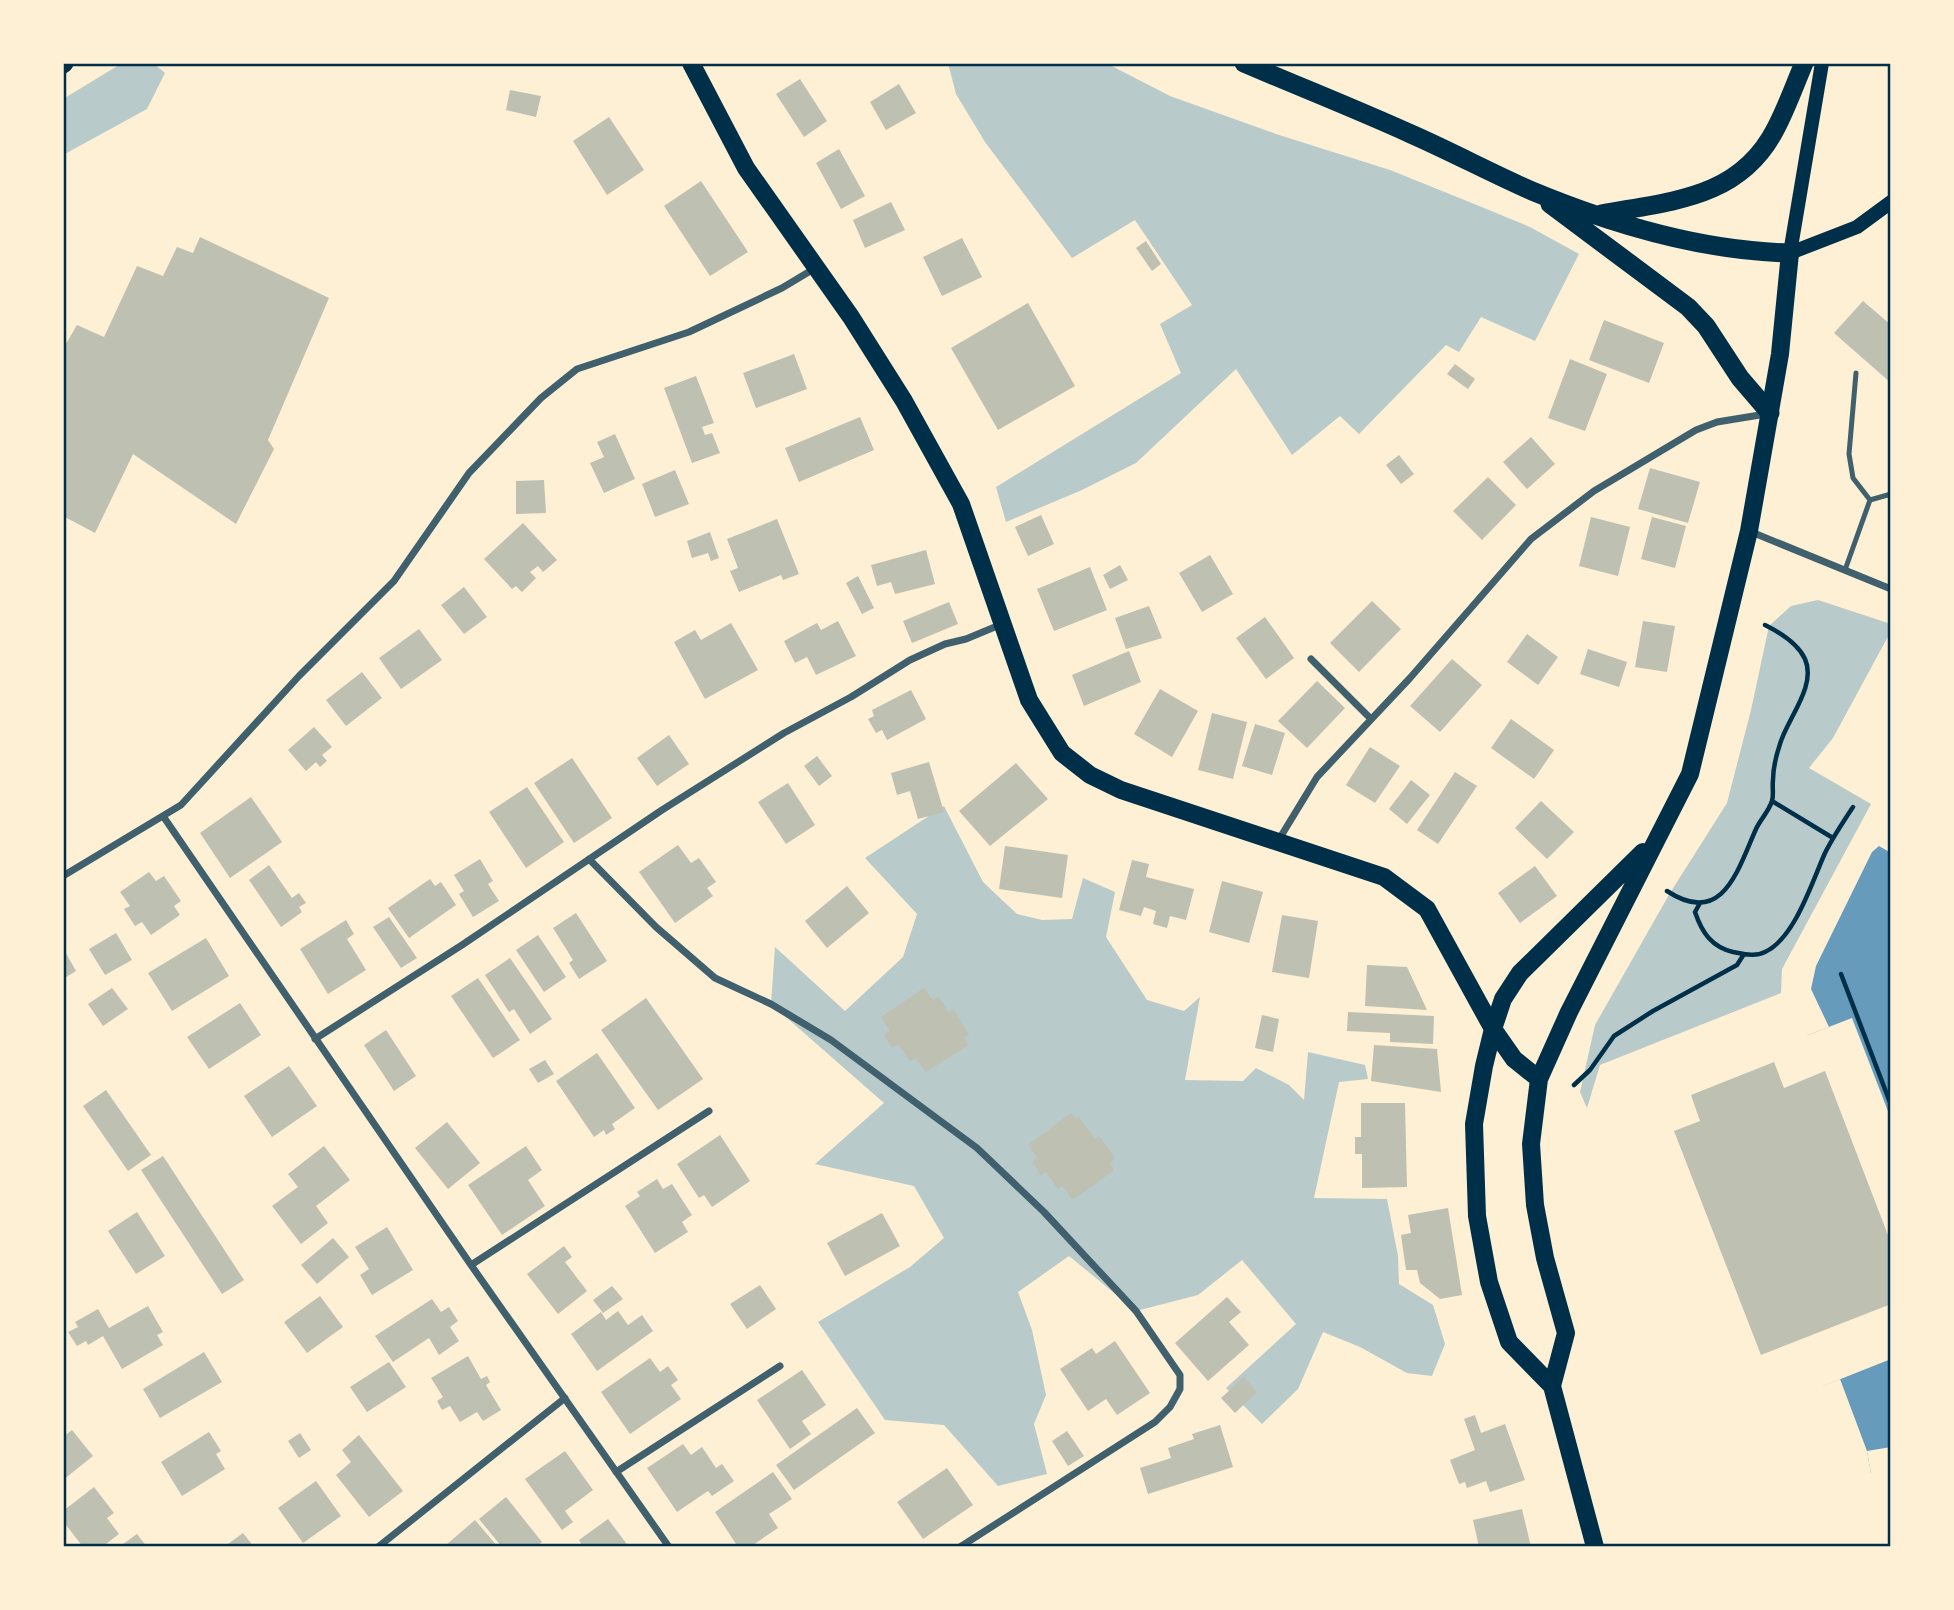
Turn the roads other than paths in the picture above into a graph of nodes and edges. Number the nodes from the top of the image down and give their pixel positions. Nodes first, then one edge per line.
1 (691, 63) edge
2 (1244, 63) edge
3 (1804, 63) edge
4 (1822, 63) edge
5 (1532, 191) junction
6 (1891, 202) edge
7 (1598, 215) junction
8 (1790, 253) junction
9 (818, 267) junction
10 (1856, 373) dead end
11 (1770, 413) junction
12 (1891, 494) edge
13 (1870, 500) junction
14 (1749, 531) junction
15 (1845, 570) junction
16 (1891, 589) edge
17 (1003, 624) junction
18 (1311, 659) dead end
19 (1371, 719) junction
20 (163, 816) junction
21 (1656, 840) junction
22 (1278, 841) junction
23 (589, 859) junction
24 (63, 876) edge
25 (1493, 1029) junction
26 (315, 1039) junction
27 (1539, 1079) junction
28 (709, 1111) dead end
29 (471, 1265) junction
30 (780, 1366) dead end
31 (1552, 1386) junction
32 (565, 1398) junction
33 (616, 1472) junction
34 (378, 1547) edge
35 (669, 1547) edge
36 (960, 1547) edge
37 (1595, 1547) edge

1 - 9 main road
2 - 5 highway
3 - 7 highway
4 - 8 main road
5 - 7 highway
5 - 11 highway
6 - 8 main road
7 - 8 highway
8 - 11 main road
9 - 17 main road
9 - 20 street
10 - 13 lane
11 - 14 main road
11 - 19 street
12 - 13 lane
13 - 15 lane
14 - 15 street
14 - 21 main road
15 - 16 street
17 - 22 main road
17 - 23 street
18 - 19 street
19 - 22 street
20 - 24 street
20 - 26 street
21 - 25 main road
21 - 27 main road
22 - 25 main road
23 - 26 street
23 - 36 street
25 - 27 main road
25 - 31 main road
26 - 29 street
27 - 31 main road
28 - 29 street
29 - 32 street
30 - 33 street
31 - 37 main road
32 - 33 street
32 - 34 street
33 - 35 street

